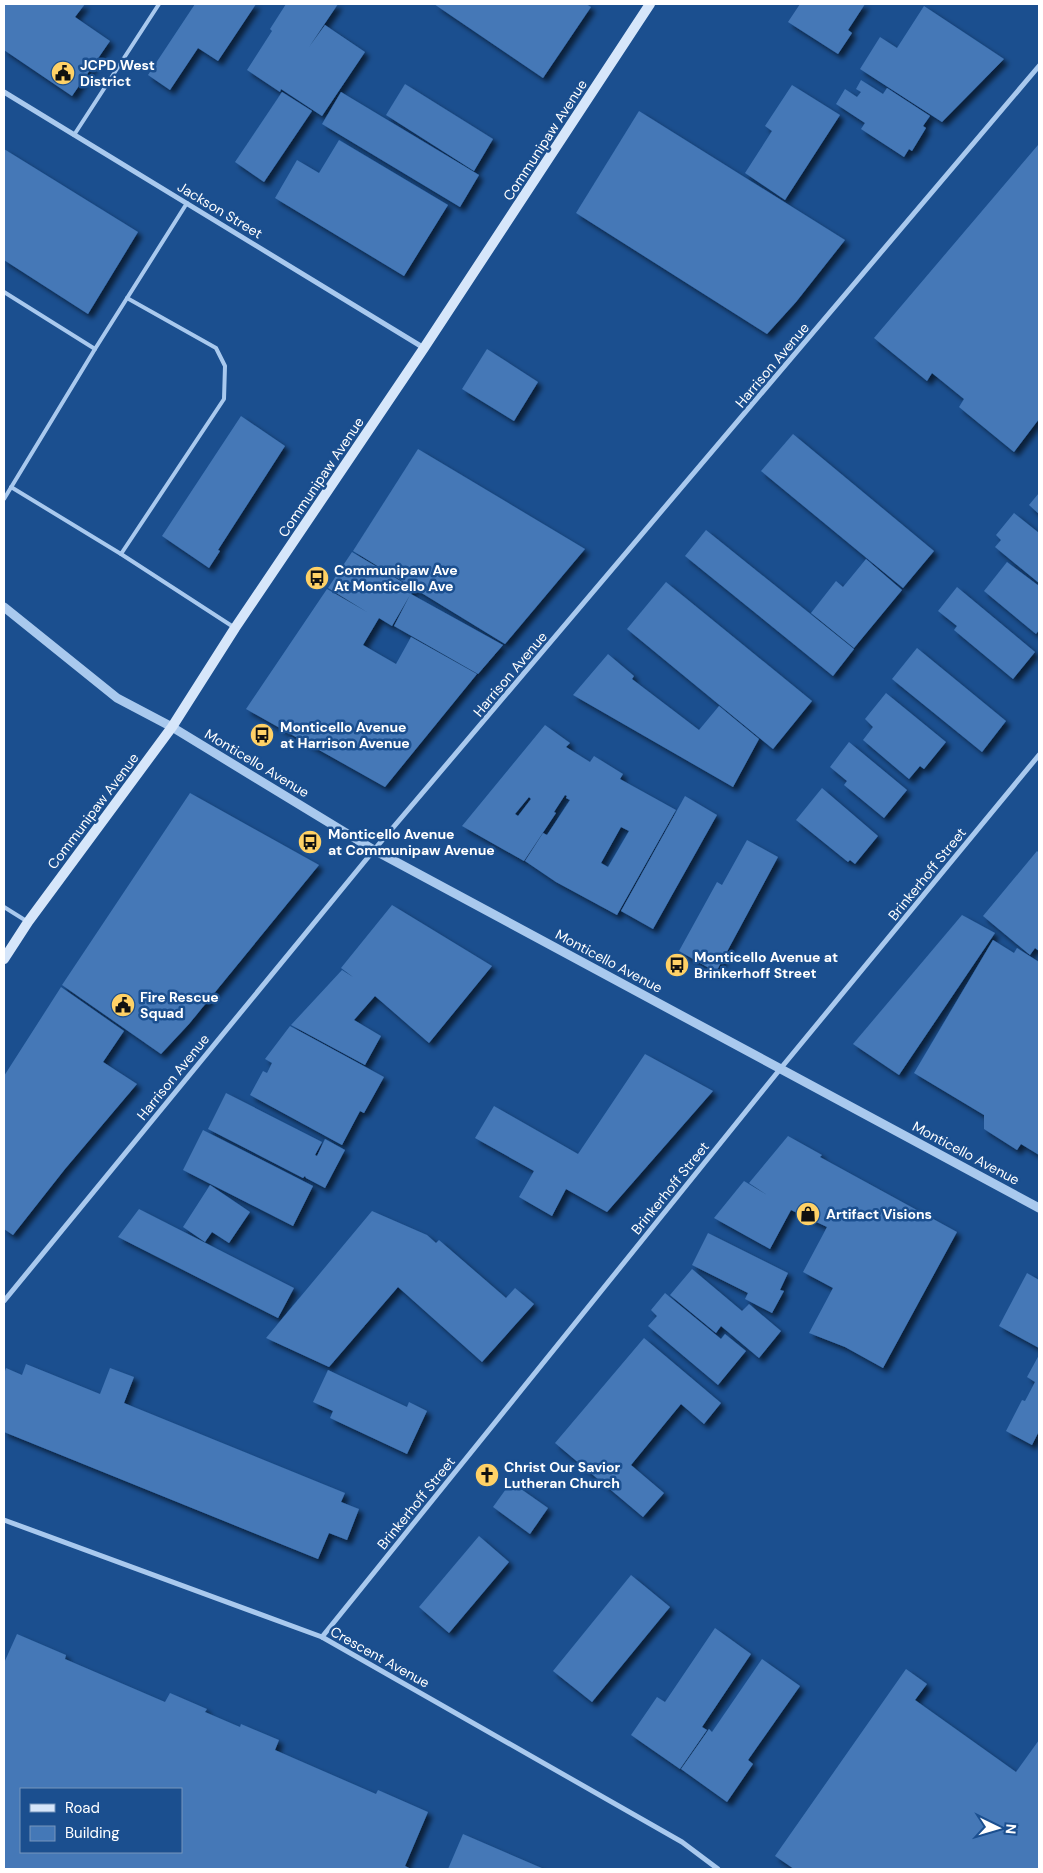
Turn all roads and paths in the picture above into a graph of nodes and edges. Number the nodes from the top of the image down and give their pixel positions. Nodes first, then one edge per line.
1 (159, 4) edge
2 (650, 4) edge
3 (1039, 66) edge
4 (4, 92) edge
5 (74, 135) junction
6 (187, 203) junction
7 (4, 292) edge
8 (128, 298) junction
9 (424, 348) junction
10 (95, 349) junction
11 (11, 487) junction
12 (4, 499) edge
13 (121, 554) junction
14 (4, 607) edge
15 (235, 628) junction
16 (172, 727) junction
17 (1039, 755) edge
18 (374, 850) junction
19 (4, 908) edge
20 (28, 922) junction
21 (4, 958) edge
22 (781, 1068) junction
23 (1039, 1208) edge
24 (4, 1301) edge
25 (4, 1520) edge
26 (322, 1637) junction
27 (718, 1869) edge

1 - 5 lane
2 - 9 main road, Communipaw Avenue
3 - 18 street, Harrison Avenue
4 - 5 street, Jackson Street
5 - 6 street, Jackson Street
6 - 8 lane
6 - 9 street, Jackson Street
7 - 10 lane
8 - 10 lane
8 - 13 lane
9 - 15 main road, Communipaw Avenue
10 - 11 lane
11 - 12 lane
11 - 13 lane
13 - 15 lane
14 - 16 street, Monticello Avenue
15 - 16 main road, Communipaw Avenue
16 - 18 street, Monticello Avenue
16 - 20 main road, Communipaw Avenue
17 - 22 street, Brinkerhoff Street
18 - 22 street, Monticello Avenue
18 - 24 street, Harrison Avenue
19 - 20 lane
20 - 21 main road, Communipaw Avenue
22 - 23 street, Monticello Avenue
22 - 26 street, Brinkerhoff Street
25 - 26 street, Crescent Avenue
26 - 27 street, Crescent Avenue

